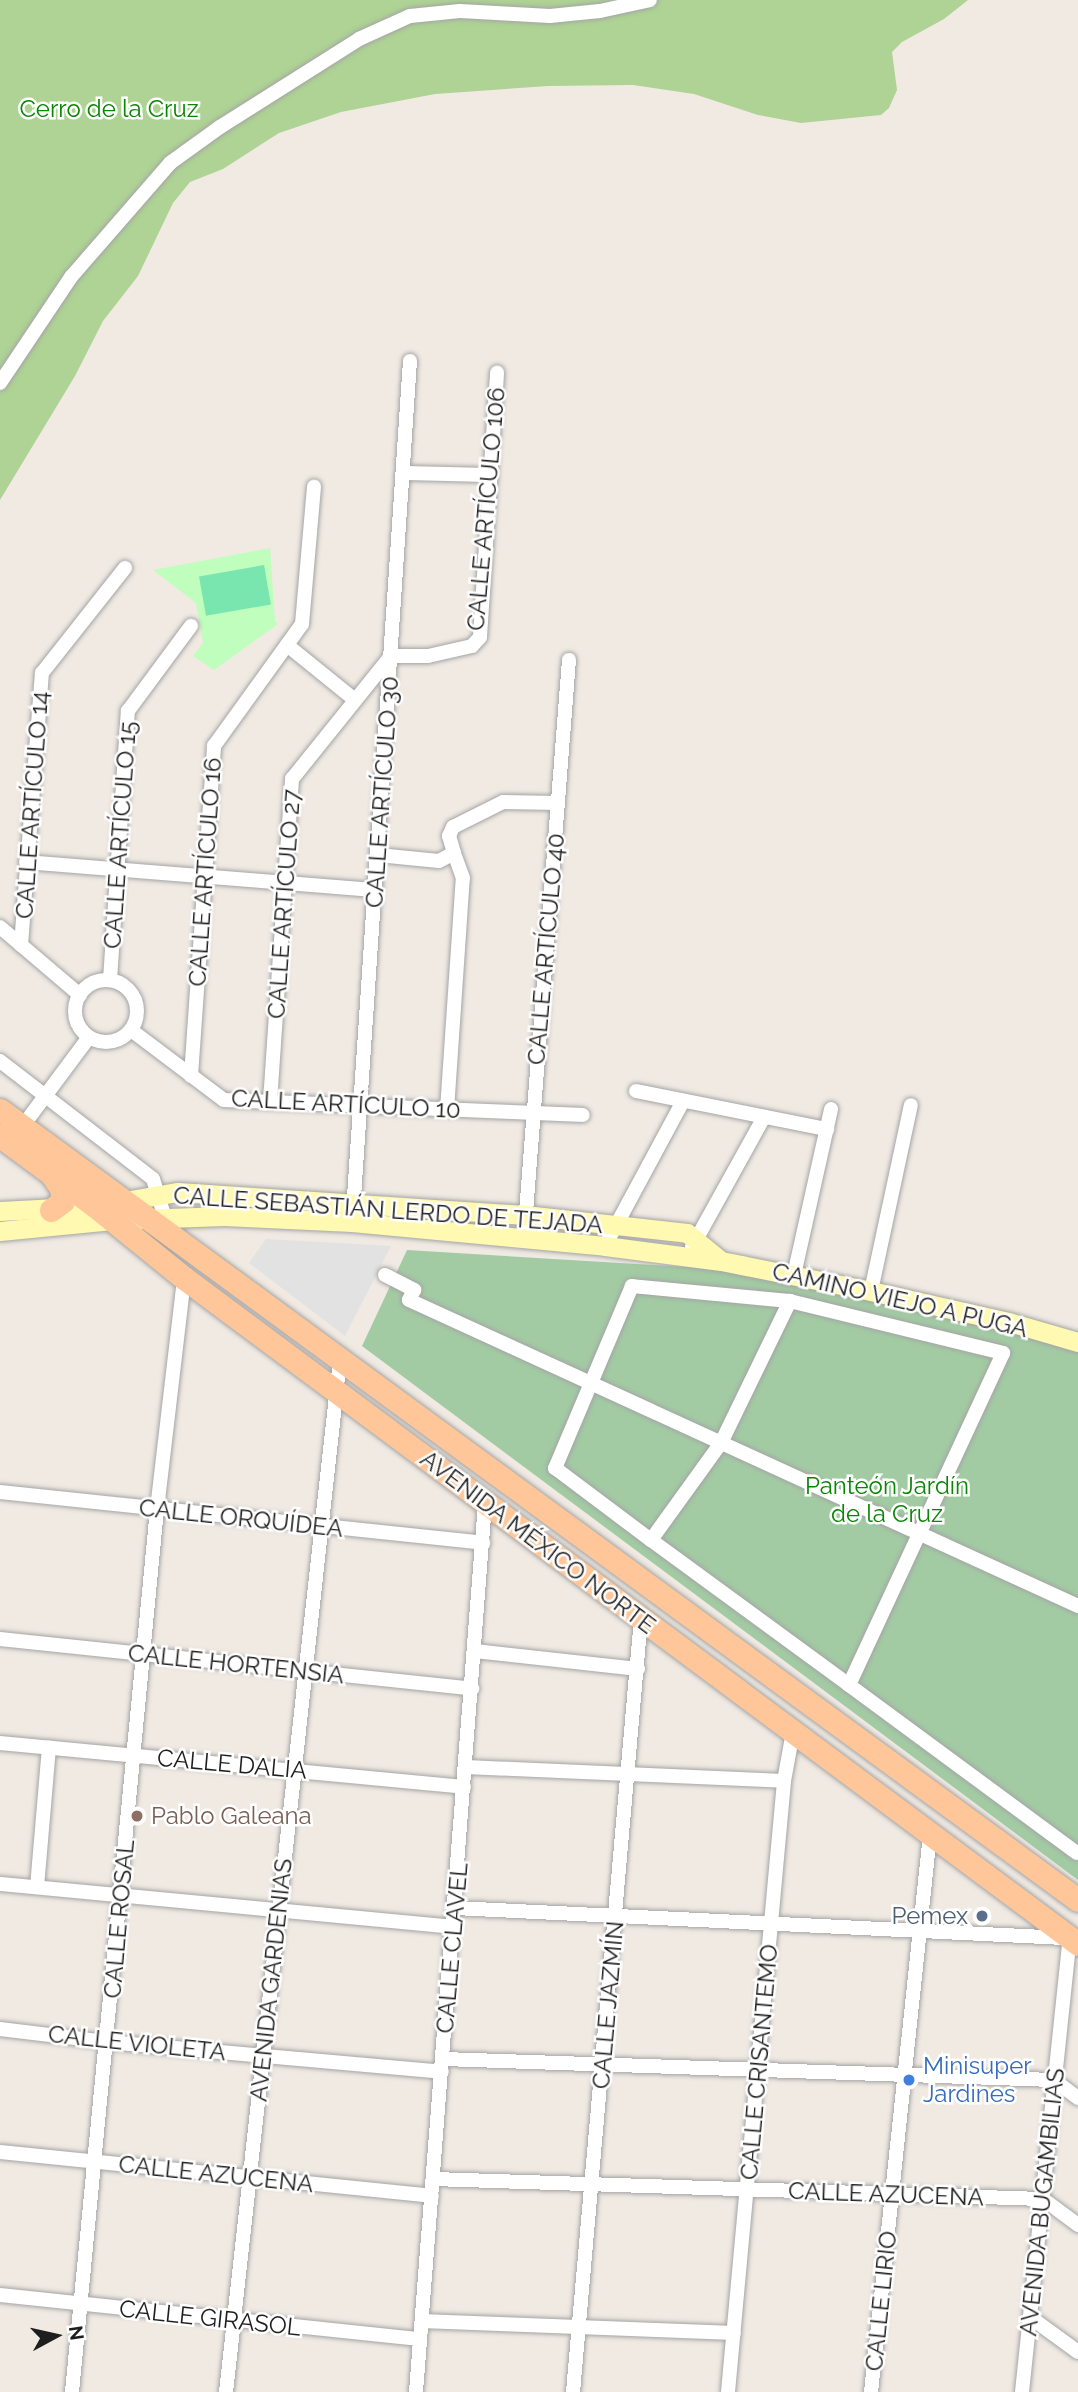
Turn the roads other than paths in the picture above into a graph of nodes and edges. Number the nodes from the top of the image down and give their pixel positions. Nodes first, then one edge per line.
1 (650, 0) edge
2 (410, 361) dead end
3 (497, 373) dead end
4 (0, 383) edge
5 (403, 473) junction
6 (491, 475) junction
7 (314, 487) dead end
8 (125, 568) dead end
9 (191, 626) dead end
10 (287, 645) junction
11 (391, 656) junction
12 (569, 660) dead end
13 (355, 700) junction
14 (558, 803) junction
15 (454, 853) junction
16 (378, 855) junction
17 (26, 862) junction
18 (117, 869) junction
19 (204, 876) junction
20 (285, 883) junction
21 (376, 890) junction
22 (0, 927) edge
23 (21, 945) junction
24 (110, 980) junction
25 (80, 995) junction
26 (131, 1030) junction
27 (89, 1037) junction
28 (0, 1061) edge
29 (191, 1076) junction
30 (636, 1091) dead end
31 (45, 1096) junction
32 (683, 1101) junction
33 (270, 1102) junction
34 (911, 1105) dead end
35 (362, 1106) junction
36 (831, 1109) dead end
37 (0, 1110) edge
38 (447, 1110) junction
39 (533, 1113) junction
40 (583, 1115) dead end
41 (764, 1117) junction
42 (827, 1129) junction
43 (11, 1135) edge
44 (52, 1175) junction
45 (160, 1196) junction
46 (111, 1209) junction
47 (51, 1210) junction
48 (1, 1211) edge
49 (353, 1213) junction
50 (525, 1215) junction
51 (155, 1218) junction
52 (617, 1224) junction
53 (0, 1231) edge
54 (524, 1238) junction
55 (0, 1244) edge
56 (605, 1246) junction
57 (692, 1248) junction
58 (721, 1261) joint
59 (386, 1275) dead end
60 (794, 1275) junction
61 (184, 1278) junction
62 (871, 1291) junction
63 (790, 1301) junction
64 (1078, 1342) edge
65 (340, 1359) junction
66 (591, 1383) junction
67 (337, 1392) junction
68 (721, 1443) junction
69 (0, 1492) edge
70 (485, 1503) junction
71 (157, 1509) junction
72 (321, 1526) junction
73 (920, 1533) junction
74 (651, 1539) junction
75 (483, 1543) junction
76 (1078, 1606) edge
77 (641, 1618) junction
78 (0, 1639) edge
79 (475, 1651) junction
80 (145, 1656) junction
81 (638, 1669) junction
82 (305, 1671) junction
83 (849, 1685) junction
84 (472, 1689) junction
85 (793, 1732) junction
86 (0, 1744) edge
87 (49, 1748) junction
88 (135, 1755) junction
89 (466, 1767) junction
90 (295, 1770) junction
91 (628, 1774) junction
92 (784, 1781) junction
93 (464, 1787) junction
94 (930, 1834) junction
95 (1077, 1853) edge
96 (0, 1884) edge
97 (37, 1888) junction
98 (121, 1895) junction
99 (1078, 1900) edge
100 (455, 1908) junction
101 (279, 1910) junction
102 (616, 1916) junction
103 (772, 1923) junction
104 (453, 1927) junction
105 (919, 1930) junction
106 (1075, 1939) edge
107 (0, 2029) edge
108 (108, 2042) junction
109 (263, 2055) junction
110 (442, 2065) junction
111 (603, 2065) junction
112 (758, 2070) junction
113 (904, 2075) junction
114 (1054, 2080) junction
115 (1078, 2098) edge
116 (0, 2152) edge
117 (95, 2161) junction
118 (249, 2178) junction
119 (433, 2179) junction
120 (592, 2185) junction
121 (747, 2190) junction
122 (892, 2194) junction
123 (432, 2196) junction
124 (1043, 2199) junction
125 (1078, 2225) edge
126 (0, 2295) edge
127 (80, 2303) junction
128 (1030, 2317) junction
129 (422, 2321) junction
130 (234, 2322) junction
131 (579, 2327) junction
132 (734, 2333) junction
133 (420, 2339) junction
134 (1078, 2352) edge
135 (72, 2392) edge
136 (226, 2392) edge
137 (416, 2392) edge
138 (573, 2392) edge
139 (728, 2392) edge
140 (871, 2392) edge
141 (1022, 2392) edge

1 - 4 street
2 - 5 street, CALLE ARTÍCULO 30
3 - 6 street, CALLE ARTÍCULO 106
5 - 6 street
5 - 11 street, CALLE ARTÍCULO 30
6 - 11 street, CALLE ARTÍCULO 106
7 - 10 street, CALLE ARTÍCULO 16
8 - 17 street, CALLE ARTÍCULO 14
9 - 18 street, CALLE ARTÍCULO 15
10 - 13 street
10 - 19 street, CALLE ARTÍCULO 16
11 - 13 street, CALLE ARTÍCULO 27
11 - 16 street, CALLE ARTÍCULO 30
12 - 14 street, CALLE ARTÍCULO 40
13 - 20 street, CALLE ARTÍCULO 27
14 - 15 street
14 - 39 street, CALLE ARTÍCULO 40
15 - 16 street
15 - 38 street
16 - 21 street, CALLE ARTÍCULO 30
17 - 18 street
17 - 23 street, CALLE ARTÍCULO 14
18 - 19 street
18 - 24 street, CALLE ARTÍCULO 15
19 - 20 street
19 - 29 street, CALLE ARTÍCULO 16
20 - 21 street
20 - 33 street, CALLE ARTÍCULO 27
21 - 35 street, CALLE ARTÍCULO 30
22 - 23 street
23 - 25 street
24 - 25 street
24 - 26 street
25 - 27 street
26 - 27 street
26 - 29 street, CALLE ARTÍCULO 10
27 - 31 street
28 - 31 street, CALLE SEBASTIÁN LERDO DE TEJADA
29 - 33 street, CALLE ARTÍCULO 10
30 - 32 street
31 - 43 street
31 - 45 street, CALLE SEBASTIÁN LERDO DE TEJADA
32 - 41 street
32 - 52 street, CALLE SEBASTIÁN LERDO DE TEJADA
33 - 35 street, CALLE ARTÍCULO 10
34 - 62 street
35 - 38 street, CALLE ARTÍCULO 10
35 - 49 street, CALLE ARTÍCULO 30
36 - 42 street
37 - 43 main road, AVENIDA MÉXICO NORTE
38 - 39 street, CALLE ARTÍCULO 10
39 - 40 street, CALLE ARTÍCULO 10
39 - 50 street, CALLE ARTÍCULO 40
41 - 42 street
41 - 57 street
42 - 60 street
43 - 44 main road, AVENIDA MÉXICO NORTE
43 - 46 main road, AVENIDA MÉXICO NORTE
44 - 46 main road, AVENIDA MÉXICO NORTE
44 - 47 main road
45 - 46 street, CALLE SEBASTIÁN LERDO DE TEJADA
45 - 49 street, CALLE SEBASTIÁN LERDO DE TEJADA
45 - 51 street, CALLE SEBASTIÁN LERDO DE TEJADA
46 - 47 street, CALLE SEBASTIÁN LERDO DE TEJADA
46 - 51 main road, AVENIDA MÉXICO NORTE
46 - 53 street
46 - 61 main road, AVENIDA MÉXICO NORTE
47 - 48 street, CALLE SEBASTIÁN LERDO DE TEJADA
48 - 53 street
49 - 50 street, CALLE SEBASTIÁN LERDO DE TEJADA
49 - 51 street, CALLE SEBASTIÁN LERDO DE TEJADA
49 - 54 street, CALLE SEBASTIÁN LERDO DE TEJADA
50 - 52 street, CALLE SEBASTIÁN LERDO DE TEJADA
50 - 54 street, CALLE ARTÍCULO 40
51 - 65 main road, AVENIDA MÉXICO NORTE
52 - 56 street, CALLE SEBASTIÁN LERDO DE TEJADA
52 - 57 street, CALLE SEBASTIÁN LERDO DE TEJADA
53 - 55 street
54 - 56 street, CALLE SEBASTIÁN LERDO DE TEJADA
56 - 57 street, CALLE SEBASTIÁN LERDO DE TEJADA
57 - 58 street, CALLE SEBASTIÁN LERDO DE TEJADA
58 - 60 street, CAMINO VIEJO A PUGA
59 - 66 street
60 - 62 street, CAMINO VIEJO A PUGA
61 - 67 main road, AVENIDA MÉXICO NORTE
61 - 71 street, CALLE ROSAL
62 - 64 street, CAMINO VIEJO A PUGA
63 - 66 street
63 - 68 street
63 - 73 street
65 - 67 street, AVENIDA GARDENIAS
65 - 99 main road, AVENIDA MÉXICO NORTE
66 - 68 street
66 - 74 street
67 - 70 main road, AVENIDA MÉXICO NORTE
67 - 72 street, AVENIDA GARDENIAS
68 - 73 street
68 - 74 street
69 - 71 street, CALLE ORQUÍDEA
70 - 75 street, CALLE CLAVEL
70 - 77 main road, AVENIDA MÉXICO NORTE
71 - 72 street, CALLE ORQUÍDEA
71 - 80 street, CALLE ROSAL
72 - 75 street, CALLE ORQUÍDEA
72 - 82 street, AVENIDA GARDENIAS
73 - 76 street
73 - 83 street
74 - 83 street
75 - 79 street, CALLE CLAVEL
77 - 81 street, CALLE JAZMÍN
77 - 85 main road, AVENIDA MÉXICO NORTE
78 - 80 street, CALLE HORTENSIA
79 - 81 street
79 - 84 street, CALLE CLAVEL
80 - 82 street, CALLE HORTENSIA
80 - 88 street, CALLE ROSAL
81 - 91 street, CALLE JAZMÍN
82 - 84 street, CALLE HORTENSIA
82 - 90 street, AVENIDA GARDENIAS
83 - 95 street
84 - 89 street, CALLE CLAVEL
85 - 92 street, CALLE CRISANTEMO
85 - 94 main road, AVENIDA MÉXICO NORTE
86 - 87 street, CALLE DALIA
87 - 88 street, CALLE DALIA
87 - 97 street
88 - 90 street, CALLE DALIA
88 - 98 street, CALLE ROSAL
89 - 91 street
89 - 93 street, CALLE CLAVEL
90 - 93 street, CALLE DALIA
90 - 101 street, AVENIDA GARDENIAS
91 - 92 street
91 - 102 street, CALLE JAZMÍN
92 - 103 street, CALLE CRISANTEMO
93 - 100 street, CALLE CLAVEL
94 - 105 street, CALLE LIRIO
94 - 106 main road, AVENIDA MÉXICO NORTE
96 - 97 street
97 - 98 street
98 - 101 street
98 - 108 street, CALLE ROSAL
100 - 102 street
100 - 104 street, CALLE CLAVEL
101 - 104 street
101 - 109 street, AVENIDA GARDENIAS
102 - 103 street
102 - 111 street, CALLE JAZMÍN
103 - 105 street
103 - 112 street, CALLE CRISANTEMO
104 - 110 street, CALLE CLAVEL
105 - 106 street
105 - 113 street, CALLE LIRIO
106 - 114 street, AVENIDA BUGAMBILIAS
107 - 108 street, CALLE VIOLETA
108 - 109 street, CALLE VIOLETA
108 - 117 street, CALLE ROSAL
109 - 110 street, CALLE VIOLETA
109 - 118 street, AVENIDA GARDENIAS
110 - 111 street, CALLE VIOLETA
110 - 119 street, CALLE CLAVEL
111 - 112 street, CALLE VIOLETA
111 - 120 street, CALLE JAZMÍN
112 - 113 street, CALLE VIOLETA
112 - 121 street, CALLE CRISANTEMO
113 - 114 street, CALLE VIOLETA
113 - 122 street, CALLE LIRIO
114 - 115 street
114 - 124 street, AVENIDA BUGAMBILIAS
116 - 117 street, CALLE AZUCENA
117 - 118 street, CALLE AZUCENA
117 - 127 street, CALLE ROSAL
118 - 123 street, CALLE AZUCENA
118 - 130 street, AVENIDA GARDENIAS
119 - 120 street, CALLE AZUCENA
119 - 123 street, CALLE CLAVEL
120 - 121 street, CALLE AZUCENA
120 - 131 street, CALLE JAZMÍN
121 - 122 street, CALLE AZUCENA
121 - 132 street, CALLE CRISANTEMO
122 - 124 street, CALLE AZUCENA
122 - 140 street, CALLE LIRIO
123 - 129 street, CALLE CLAVEL
124 - 125 street
124 - 128 street, AVENIDA BUGAMBILIAS
126 - 127 street, CALLE GIRASOL
127 - 130 street, CALLE GIRASOL
127 - 135 street, CALLE ROSAL
128 - 134 street
128 - 141 street, AVENIDA BUGAMBILIAS
129 - 131 street
129 - 133 street, CALLE CLAVEL
130 - 133 street, CALLE GIRASOL
130 - 136 street, AVENIDA GARDENIAS
131 - 132 street
131 - 138 street, CALLE JAZMÍN
132 - 139 street, CALLE CRISANTEMO
133 - 137 street, CALLE CLAVEL

